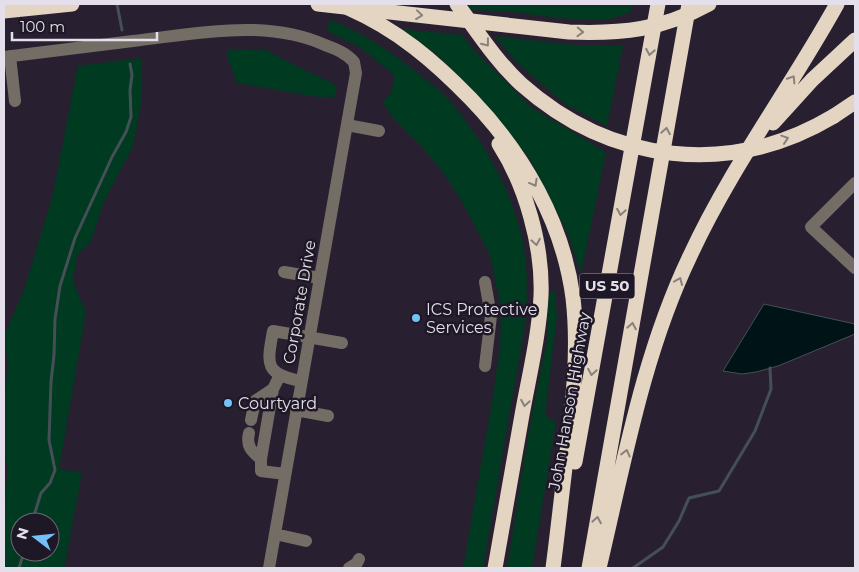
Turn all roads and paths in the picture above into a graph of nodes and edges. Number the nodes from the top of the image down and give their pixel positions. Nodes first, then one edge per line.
1 (72, 4) edge
2 (318, 4) edge
3 (337, 4) edge
4 (457, 4) edge
5 (658, 4) edge
6 (689, 4) edge
7 (709, 4) edge
8 (837, 4) edge
9 (4, 12) edge
10 (855, 40) edge
11 (7, 57) edge
12 (462, 90) junction
13 (15, 101) dead end
14 (855, 102) edge
15 (347, 125) junction
16 (379, 131) dead end
17 (855, 183) edge
18 (720, 195) junction
19 (855, 268) edge
20 (284, 272) dead end
21 (320, 278) junction
22 (485, 282) dead end
23 (309, 338) junction
24 (342, 343) dead end
25 (485, 366) dead end
26 (280, 375) junction
27 (301, 381) junction
28 (273, 389) junction
29 (296, 410) junction
30 (328, 416) dead end
31 (251, 420) dead end
32 (249, 433) dead end
33 (261, 459) junction
34 (286, 474) junction
35 (275, 534) junction
36 (306, 541) dead end
37 (359, 559) dead end
38 (269, 568) edge
39 (349, 568) edge
40 (495, 568) edge
41 (554, 568) edge
42 (589, 568) edge
43 (598, 568) edge

1 - 9 highway
2 -> 7 highway, bridge
3 - 12 highway
4 -> 14 highway, bridge
5 -> 41 highway, John Hanson Highway / US 50
42 -> 6 highway, US 50
18 -> 8 highway
10 - 18 highway
11 - 13 street
11 - 15 street, Corporate Drive
12 -> 40 highway
12 -> 41 highway
15 - 16 street
15 - 21 street, Corporate Drive
17 - 19 street
43 -> 18 highway
20 - 21 street
21 - 23 street, Corporate Drive
22 - 25 street
23 - 24 street
23 - 26 street
23 - 27 street, Corporate Drive
26 - 27 street
26 - 28 street
27 - 29 street, Corporate Drive
28 - 31 street
28 - 33 street
29 - 30 street
29 - 34 street, Corporate Drive
32 - 33 street
33 - 34 street
34 - 35 street, Corporate Drive
35 - 36 street
35 - 38 street, Corporate Drive
37 - 39 street

